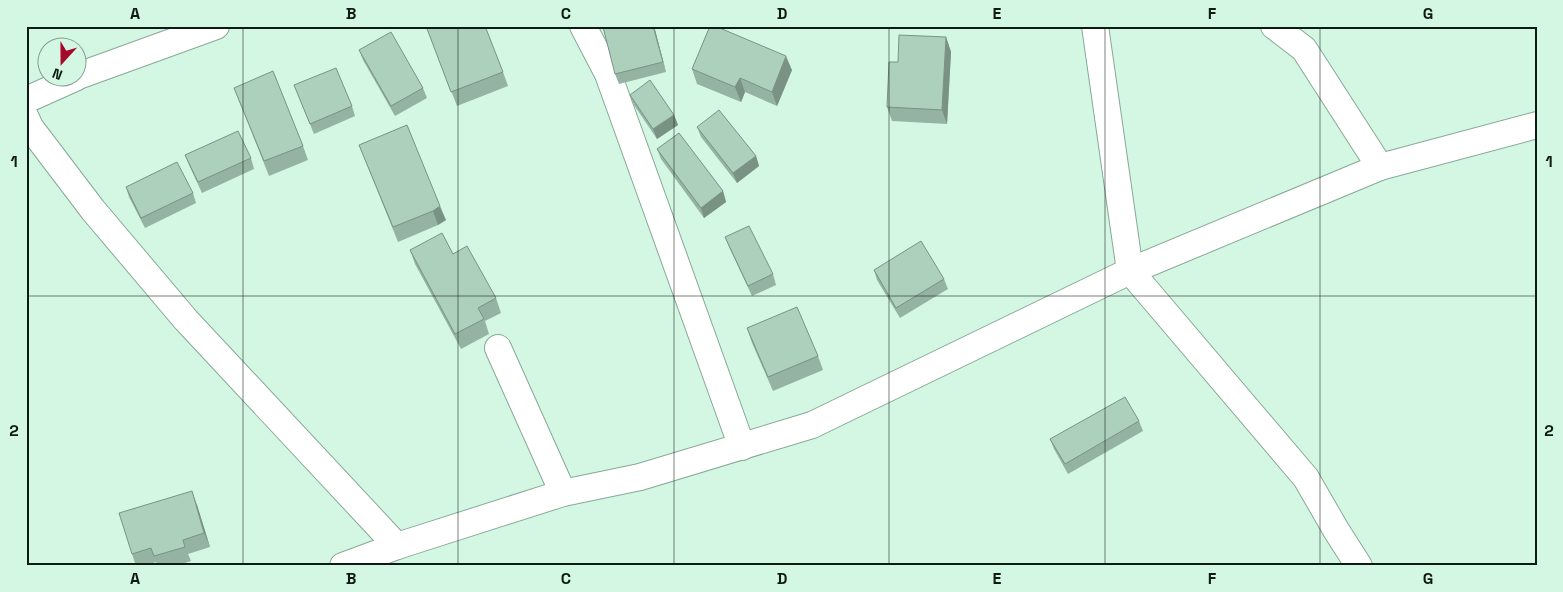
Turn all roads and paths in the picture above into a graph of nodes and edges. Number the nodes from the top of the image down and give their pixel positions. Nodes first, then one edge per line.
1 (216, 26) edge
2 (583, 26) edge
3 (1095, 26) edge
4 (1274, 26) edge
5 (88, 73) edge
6 (52, 88) edge
7 (26, 100) edge
8 (26, 118) edge
9 (1537, 125) edge
10 (1380, 168) junction
11 (1130, 271) junction
12 (498, 348) dead end
13 (742, 447) junction
14 (563, 493) junction
15 (398, 546) junction
16 (343, 566) edge
17 (1359, 566) edge

1 - 5 street
2 - 13 street
3 - 11 street
4 - 10 street
6 - 7 street
8 - 15 street
9 - 10 street
10 - 11 street
11 - 13 street
11 - 17 street
12 - 14 street
13 - 14 street
14 - 15 street
15 - 16 street

